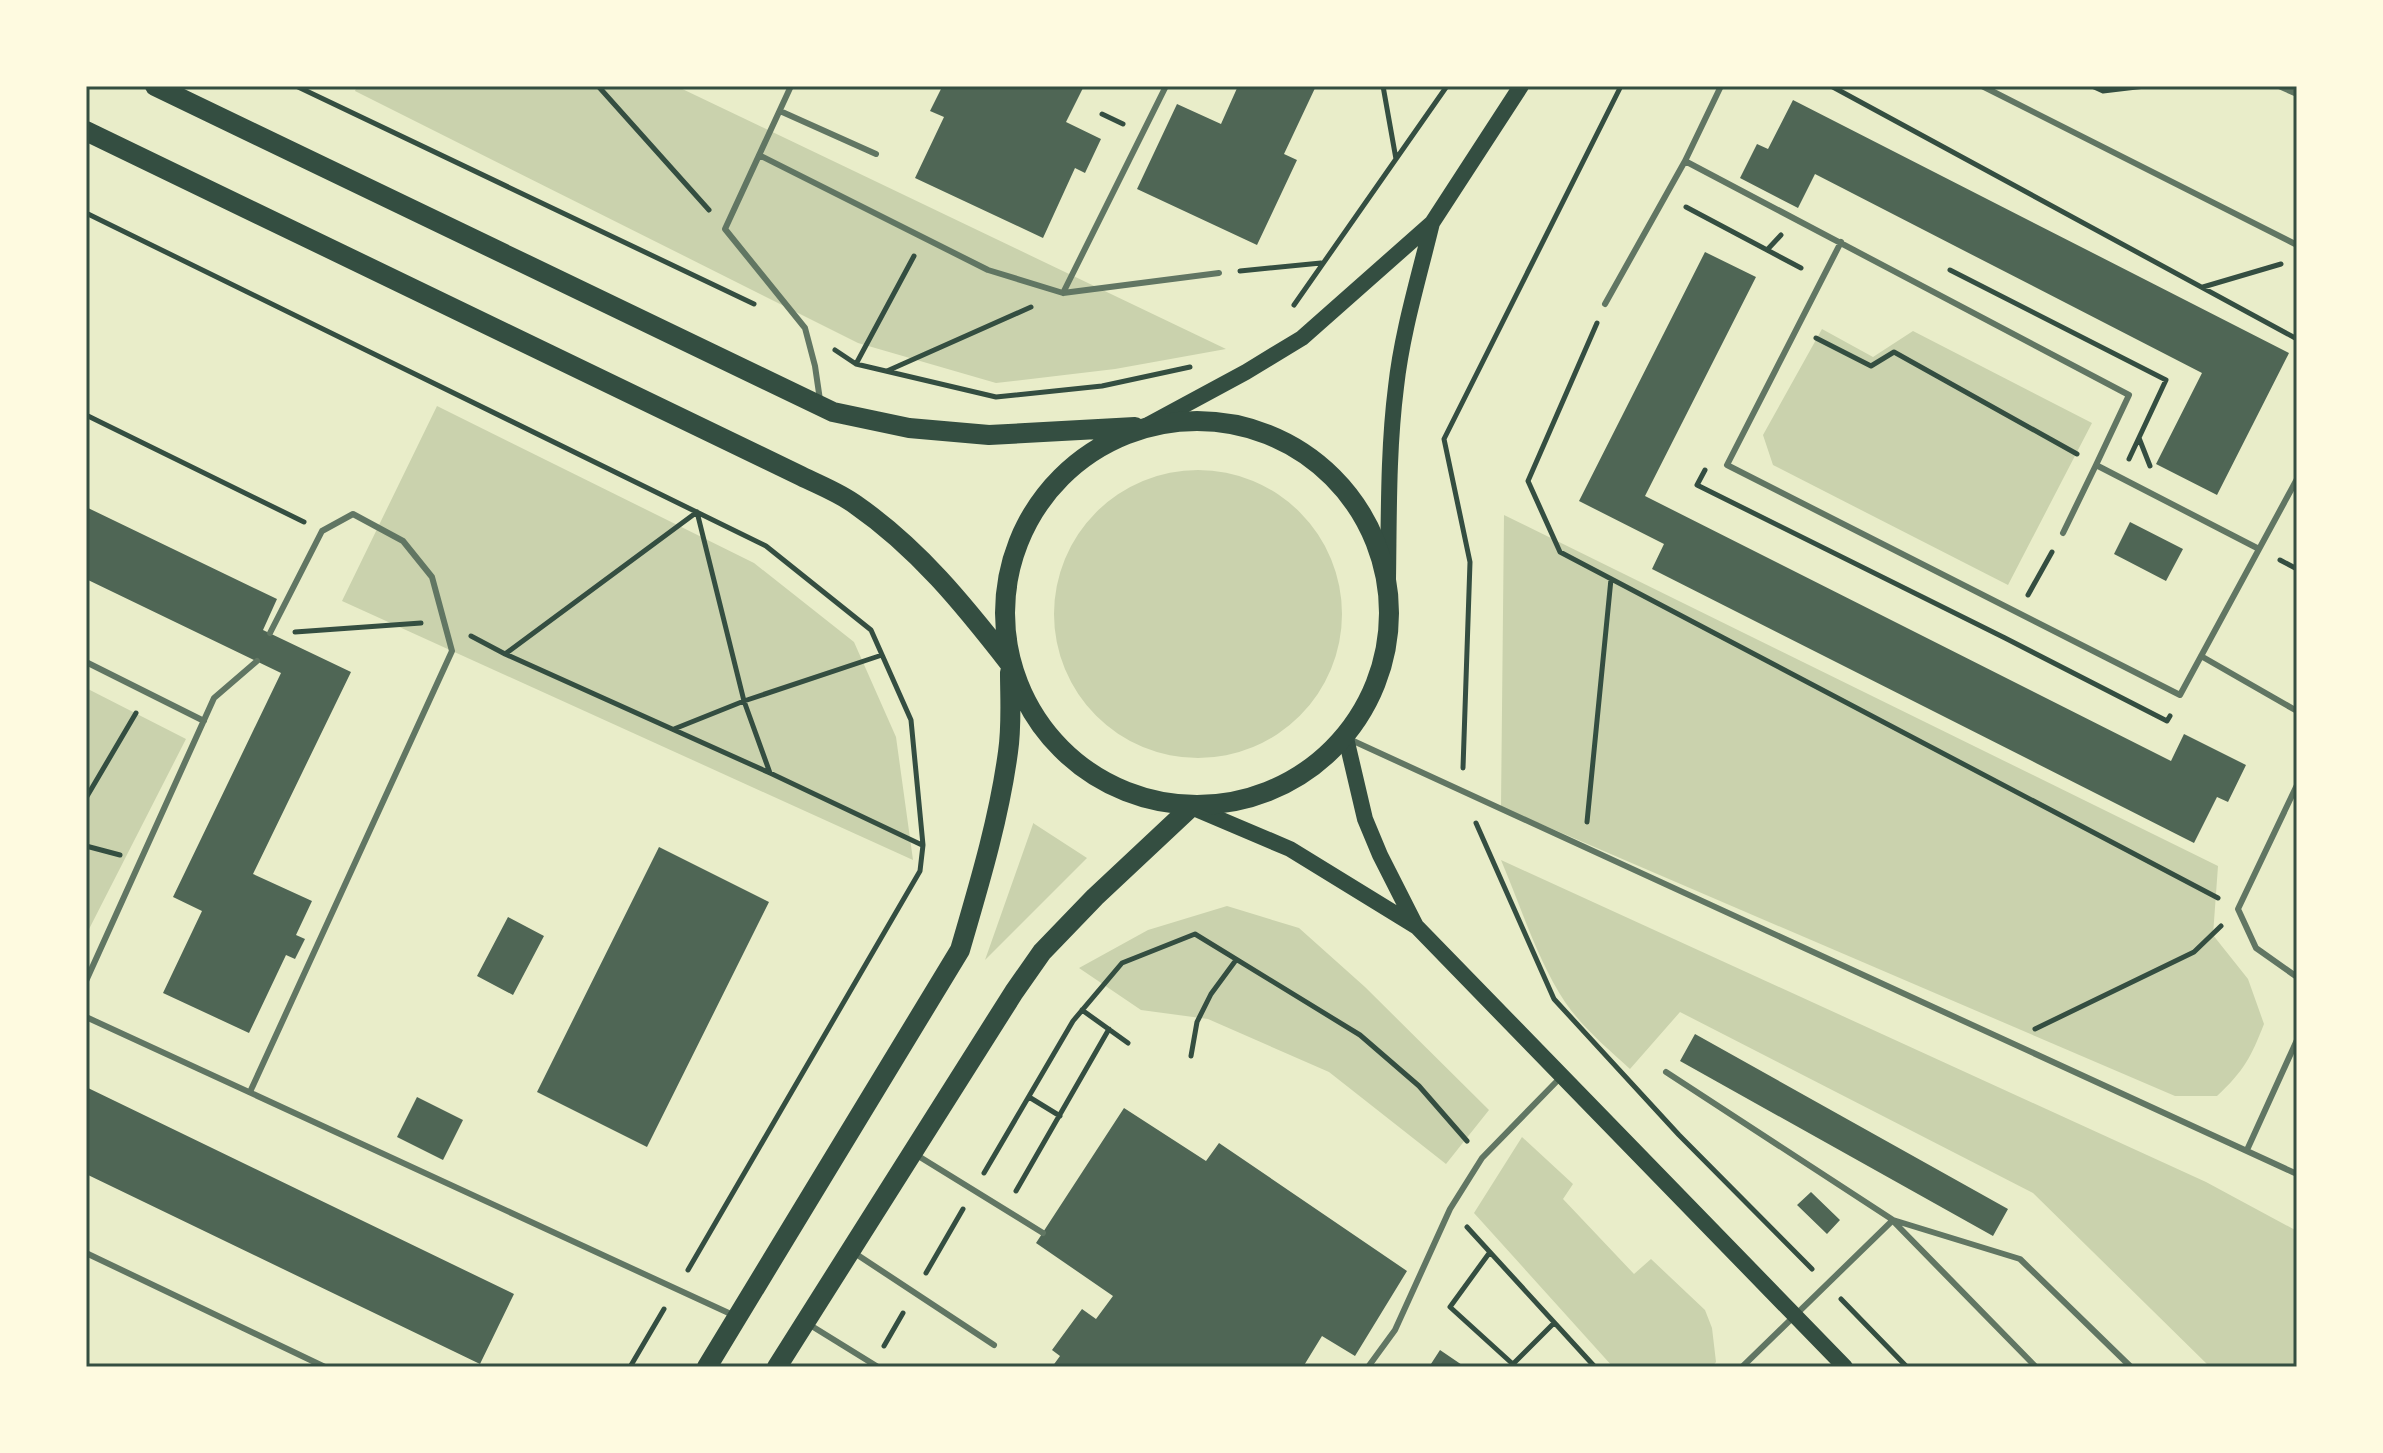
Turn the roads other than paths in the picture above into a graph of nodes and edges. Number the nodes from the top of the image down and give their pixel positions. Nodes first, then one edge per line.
1 (155, 86) edge
2 (791, 86) edge
3 (1166, 86) edge
4 (1521, 86) edge
5 (1721, 86) edge
6 (1982, 86) edge
7 (2279, 86) edge
8 (2297, 94) edge
9 (780, 111) junction
10 (86, 131) edge
11 (876, 154) dead end
12 (759, 155) junction
13 (1685, 161) junction
14 (1432, 223) junction
15 (1841, 242) junction
16 (2297, 245) edge
17 (1219, 273) road end
18 (1063, 293) junction
19 (1605, 304) road end
20 (821, 408) junction
21 (1146, 426) junction
22 (2096, 465) junction
23 (2297, 479) edge
24 (2063, 533) road end
25 (2259, 549) junction
26 (1388, 579) junction
27 (270, 633) road end
28 (2201, 656) junction
29 (257, 661) dead end
30 (86, 662) edge
31 (1010, 664) junction
32 (2297, 711) edge
33 (204, 721) junction
34 (1346, 738) junction
35 (2297, 785) edge
36 (1191, 807) junction
37 (1417, 927) junction
38 (2297, 977) edge
39 (86, 981) edge
40 (86, 1017) edge
41 (2297, 1040) edge
42 (1666, 1072) dead end
43 (1562, 1076) junction
44 (250, 1092) junction
45 (2247, 1150) junction
46 (912, 1152) junction
47 (2297, 1174) edge
48 (1893, 1220) junction
49 (1043, 1233) dead end
50 (850, 1250) junction
51 (86, 1253) edge
52 (1796, 1316) junction
53 (737, 1317) junction
54 (805, 1322) junction
55 (994, 1345) dead end
56 (876, 1365) edge
57 (325, 1367) edge
58 (707, 1367) edge
59 (777, 1367) edge
60 (1368, 1367) edge
61 (1742, 1367) edge
62 (1845, 1367) edge
63 (2036, 1367) edge
64 (2131, 1367) edge

1 - 20 main road
2 - 9 lane
3 - 18 lane
4 - 14 main road
5 - 13 lane
6 - 16 lane
7 - 8 lane
9 - 11 lane
9 - 12 lane
10 - 31 main road
12 - 18 lane
12 - 20 lane
13 - 15 lane
13 - 19 lane
14 - 21 main road
14 - 26 main road
15 - 22 lane
15 - 28 lane
17 - 18 lane
20 - 21 main road
21 - 26 main road
21 - 31 main road
22 - 24 lane
22 - 25 lane
23 - 25 lane
25 - 28 lane
26 - 34 main road
27 - 44 lane
28 - 32 lane
29 - 33 lane
30 - 33 lane
31 - 36 main road
31 - 53 main road
33 - 39 lane
34 - 36 main road
34 - 37 main road
34 - 45 lane
35 - 38 lane
36 - 37 main road
36 - 46 main road
37 - 43 main road
40 - 44 lane
41 - 45 lane
42 - 48 lane
43 - 52 main road
43 - 60 lane
44 - 53 lane
45 - 47 lane
46 - 49 lane
46 - 50 main road
48 - 52 lane
48 - 63 lane
48 - 64 lane
50 - 54 main road
50 - 55 lane
51 - 57 lane
52 - 61 lane
52 - 62 main road
53 - 58 main road
54 - 56 lane
54 - 59 main road

